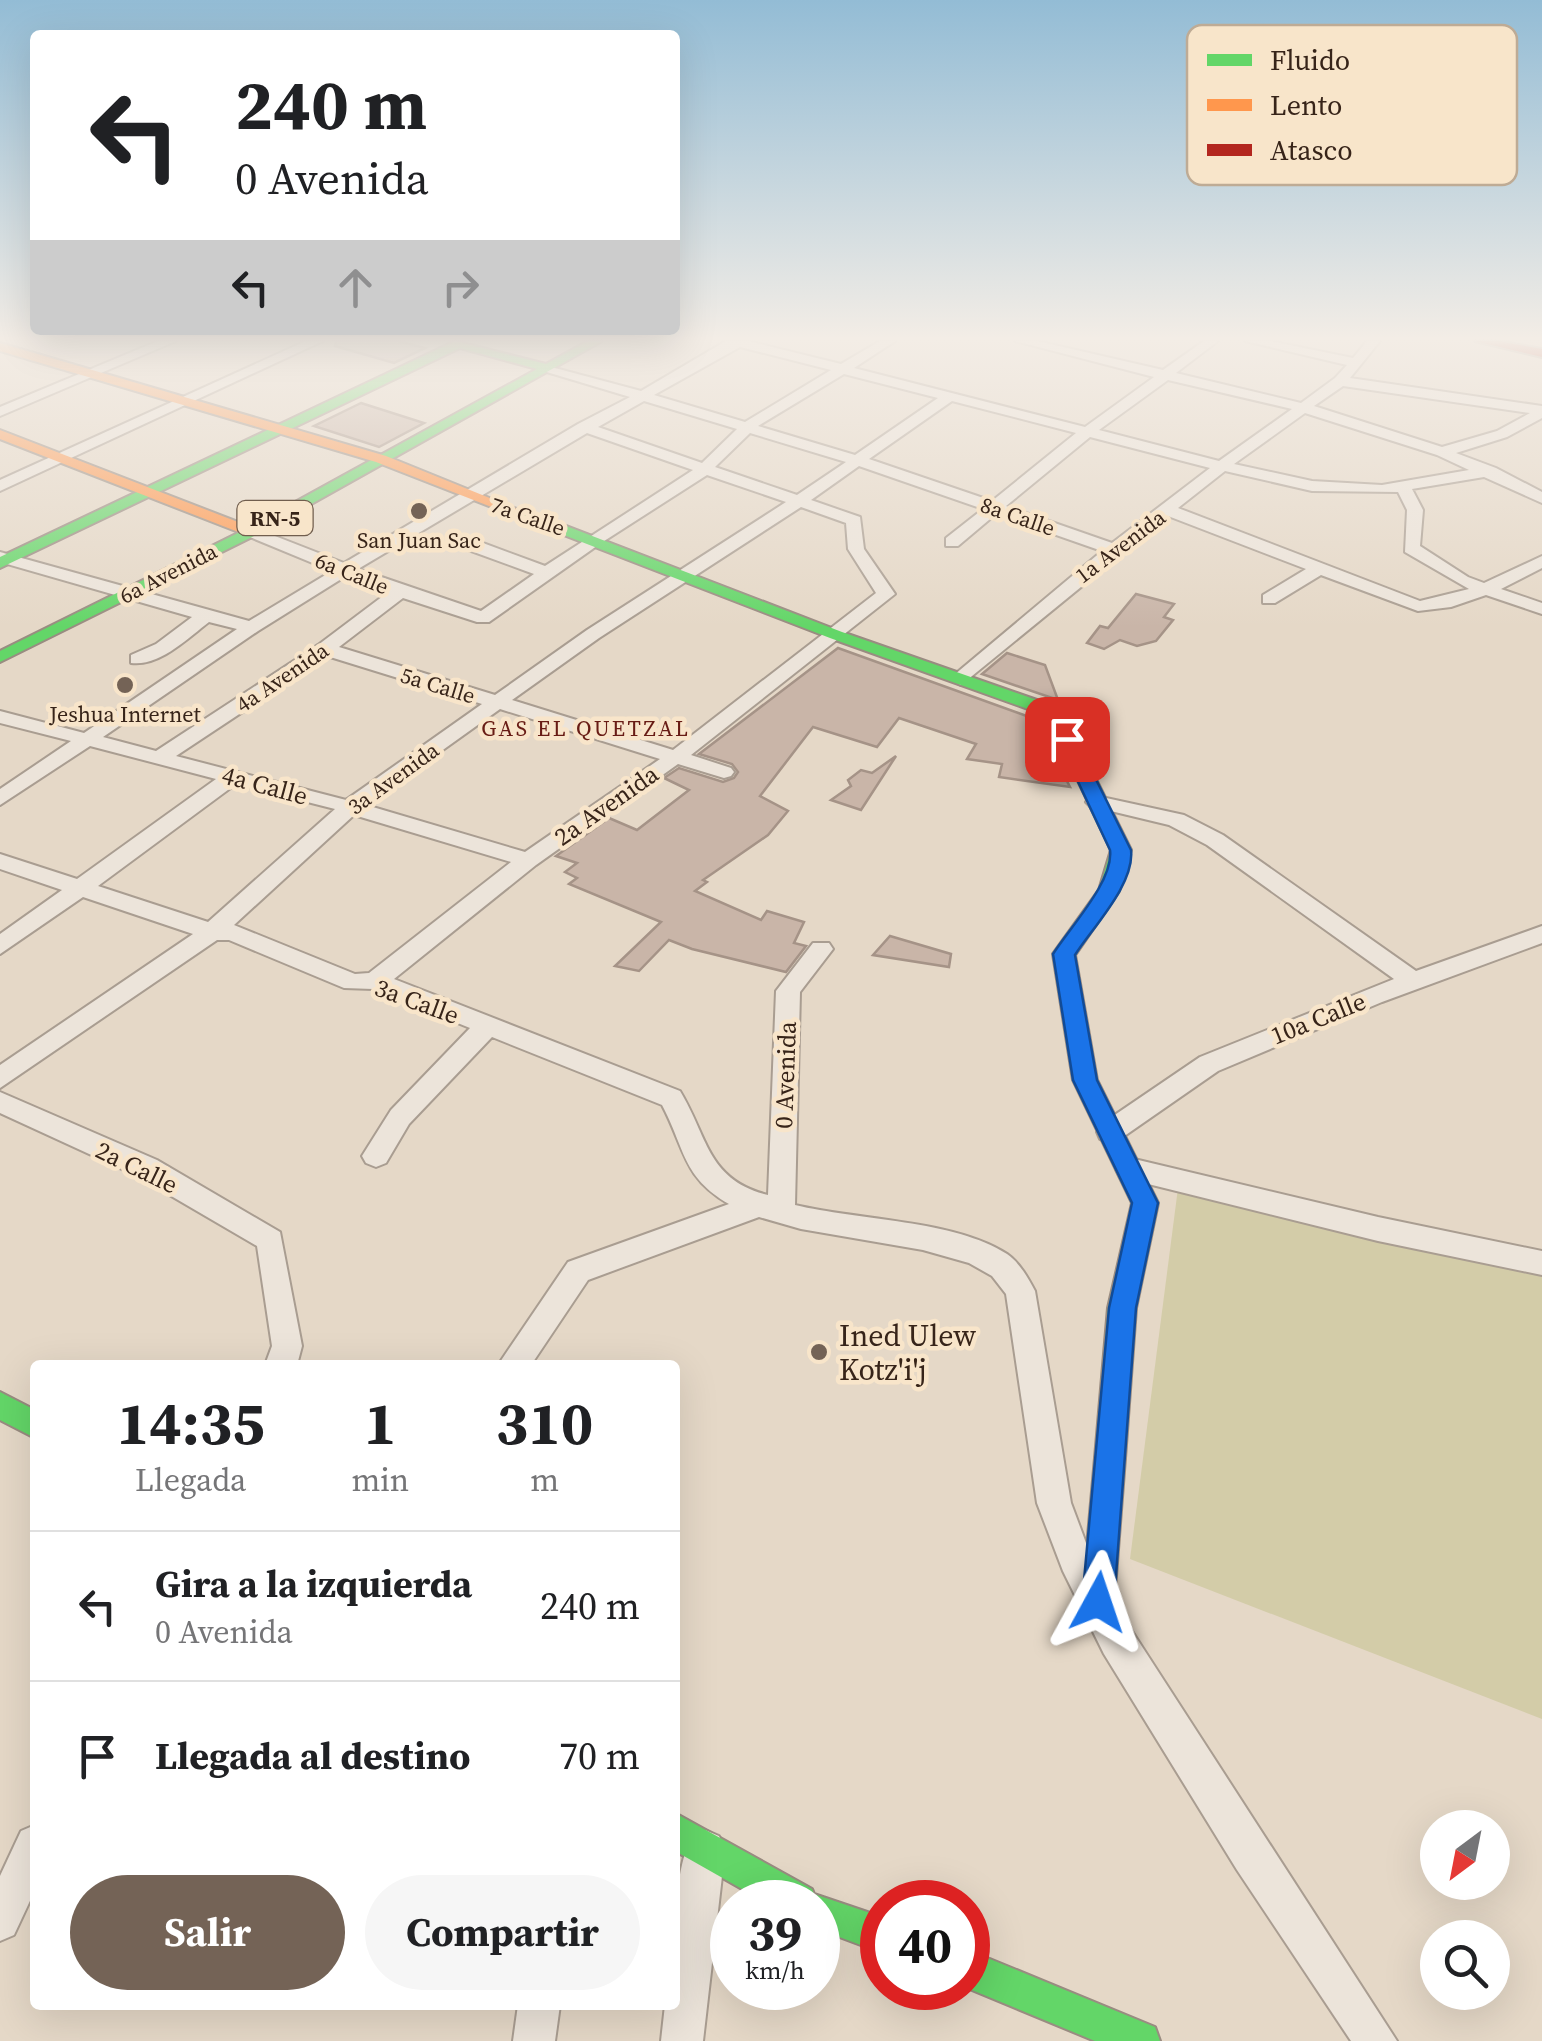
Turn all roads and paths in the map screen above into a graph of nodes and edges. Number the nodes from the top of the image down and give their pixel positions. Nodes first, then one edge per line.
1 (6, 436) edge
2 (109, 436) edge
3 (263, 436) edge
4 (302, 436) edge
5 (423, 436) edge
6 (567, 436) edge
7 (610, 436) edge
8 (738, 436) edge
9 (781, 436) edge
10 (894, 436) edge
11 (1082, 436) edge
12 (1104, 436) edge
13 (1264, 436) edge
14 (1393, 436) edge
15 (1495, 436) edge
16 (1442, 452) junction
17 (62, 459) junction
18 (381, 460) junction
19 (860, 461) junction
20 (1222, 466) junction
21 (705, 469) junction
22 (1491, 471) junction
23 (0, 486) edge
24 (1403, 487) junction
25 (147, 494) junction
26 (466, 495) junction
27 (1542, 498) edge
28 (799, 501) junction
29 (994, 507) junction
30 (1168, 510) junction
31 (251, 532) junction
32 (594, 539) junction
33 (458, 540) dead end
34 (952, 542) dead end
35 (1116, 550) junction
36 (2, 560) edge
37 (1542, 561) edge
38 (1318, 569) junction
39 (343, 571) junction
40 (547, 573) junction
41 (682, 577) junction
42 (1484, 590) junction
43 (400, 592) junction
44 (125, 595) junction
45 (1269, 600) dead end
46 (1542, 609) edge
47 (208, 614) junction
48 (252, 627) junction
49 (836, 635) junction
50 (325, 649) junction
51 (0, 657) edge
52 (138, 659) dead end
53 (961, 679) junction
54 (496, 702) junction
55 (0, 718) edge
56 (86, 740) junction
57 (677, 756) junction
58 (161, 757) junction
59 (724, 772) dead end
60 (232, 776) junction
61 (0, 798) edge
62 (1097, 802) junction
63 (350, 807) junction
64 (528, 860) junction
65 (0, 861) edge
66 (79, 890) junction
67 (212, 932) junction
68 (1542, 934) edge
69 (0, 946) edge
70 (820, 950) dead end
71 (375, 981) junction
72 (1412, 981) junction
73 (486, 1028) junction
74 (0, 1078) edge
75 (0, 1102) edge
76 (1110, 1132) junction
77 (376, 1156) dead end
78 (1130, 1169) junction
79 (771, 1208) junction
80 (1542, 1264) edge
81 (283, 1360) edge
82 (517, 1360) edge
83 (0, 1404) edge
84 (30, 1422) edge
85 (1098, 1602) junction
86 (690, 1841) edge
87 (30, 1856) edge
88 (760, 1880) edge
89 (0, 1921) edge
90 (990, 1979) edge
91 (538, 2010) edge
92 (1124, 2037) edge
93 (534, 2041) edge
94 (682, 2041) edge
95 (1376, 2041) edge

1 - 17 street, 6a Calle
2 - 17 street
3 - 25 street
4 - 18 street, 7a Calle
5 - 18 street, 6a Avenida / RN-5
6 - 26 street
7 - 21 street
8 - 21 street
9 - 19 street, 8a Calle
10 - 19 street, 3a Avenida
11 - 29 street
12 - 20 street
13 - 20 street, 1a Avenida
14 - 16 street
15 - 16 street
16 - 22 street
17 - 23 street
17 - 25 street, 6a Calle
18 - 26 street, 7a Calle
18 - 31 street, 6a Avenida / RN-5
19 - 28 street, 3a Avenida
19 - 29 street, 8a Calle
20 - 24 street
20 - 30 street, 1a Avenida
21 - 28 street
21 - 32 street
22 - 24 street
22 - 27 street
24 - 42 street
25 - 31 street, 6a Calle
25 - 36 street
26 - 32 street, 7a Calle
26 - 39 street
28 - 41 street, 3a Avenida
28 - 49 street, 2a Avenida
29 - 34 street
29 - 35 street, 8a Calle
30 - 35 street, 1a Avenida
30 - 38 street
31 - 39 street, 6a Calle
31 - 44 street, 6a Avenida / RN-5
32 - 40 street
32 - 41 street, 7a Calle
33 - 40 street
35 - 53 street, 1a Avenida
36 - 44 street
37 - 42 street
38 - 42 street
38 - 45 street
39 - 43 street, 6a Calle
39 - 48 street
40 - 43 street, 6a Calle
41 - 49 street, 7a Calle
41 - 54 street, 3a Avenida
42 - 46 street
43 - 50 street, 4a Avenida
44 - 47 street
44 - 51 street, 6a Avenida / RN-5
47 - 48 street
47 - 52 street
48 - 56 street
49 - 53 street, 7a Calle
49 - 57 street, 2a Avenida
50 - 54 street, 5a Calle
50 - 58 street, 4a Avenida
53 - 62 street, 7a Calle
54 - 57 street, 5a Calle
54 - 63 street, 3a Avenida
55 - 56 street, 4a Calle
56 - 58 street, 4a Calle
56 - 61 street
57 - 59 street, 5a Calle
57 - 64 street, 2a Avenida
58 - 60 street, 4a Calle
60 - 63 street, 4a Calle
60 - 66 street
62 - 72 street
62 - 76 street
63 - 64 street, 4a Calle
63 - 67 street, 3a Avenida
64 - 71 street, 2a Avenida
65 - 66 street, 3a Calle
66 - 67 street, 3a Calle
66 - 69 street
67 - 71 street, 3a Calle
67 - 74 street, 3a Avenida
68 - 72 street, 10a Calle
70 - 79 street, 0 Avenida
71 - 73 street, 3a Calle
72 - 76 street, 10a Calle
73 - 77 street
73 - 79 street, 3a Calle
75 - 81 street, 2a Calle
76 - 78 street
78 - 80 street
78 - 85 street
79 - 82 street
79 - 85 street, 3a Calle
83 - 84 street
85 - 95 street
86 - 88 street
86 - 94 street
87 - 89 street
90 - 92 street
91 - 93 street

